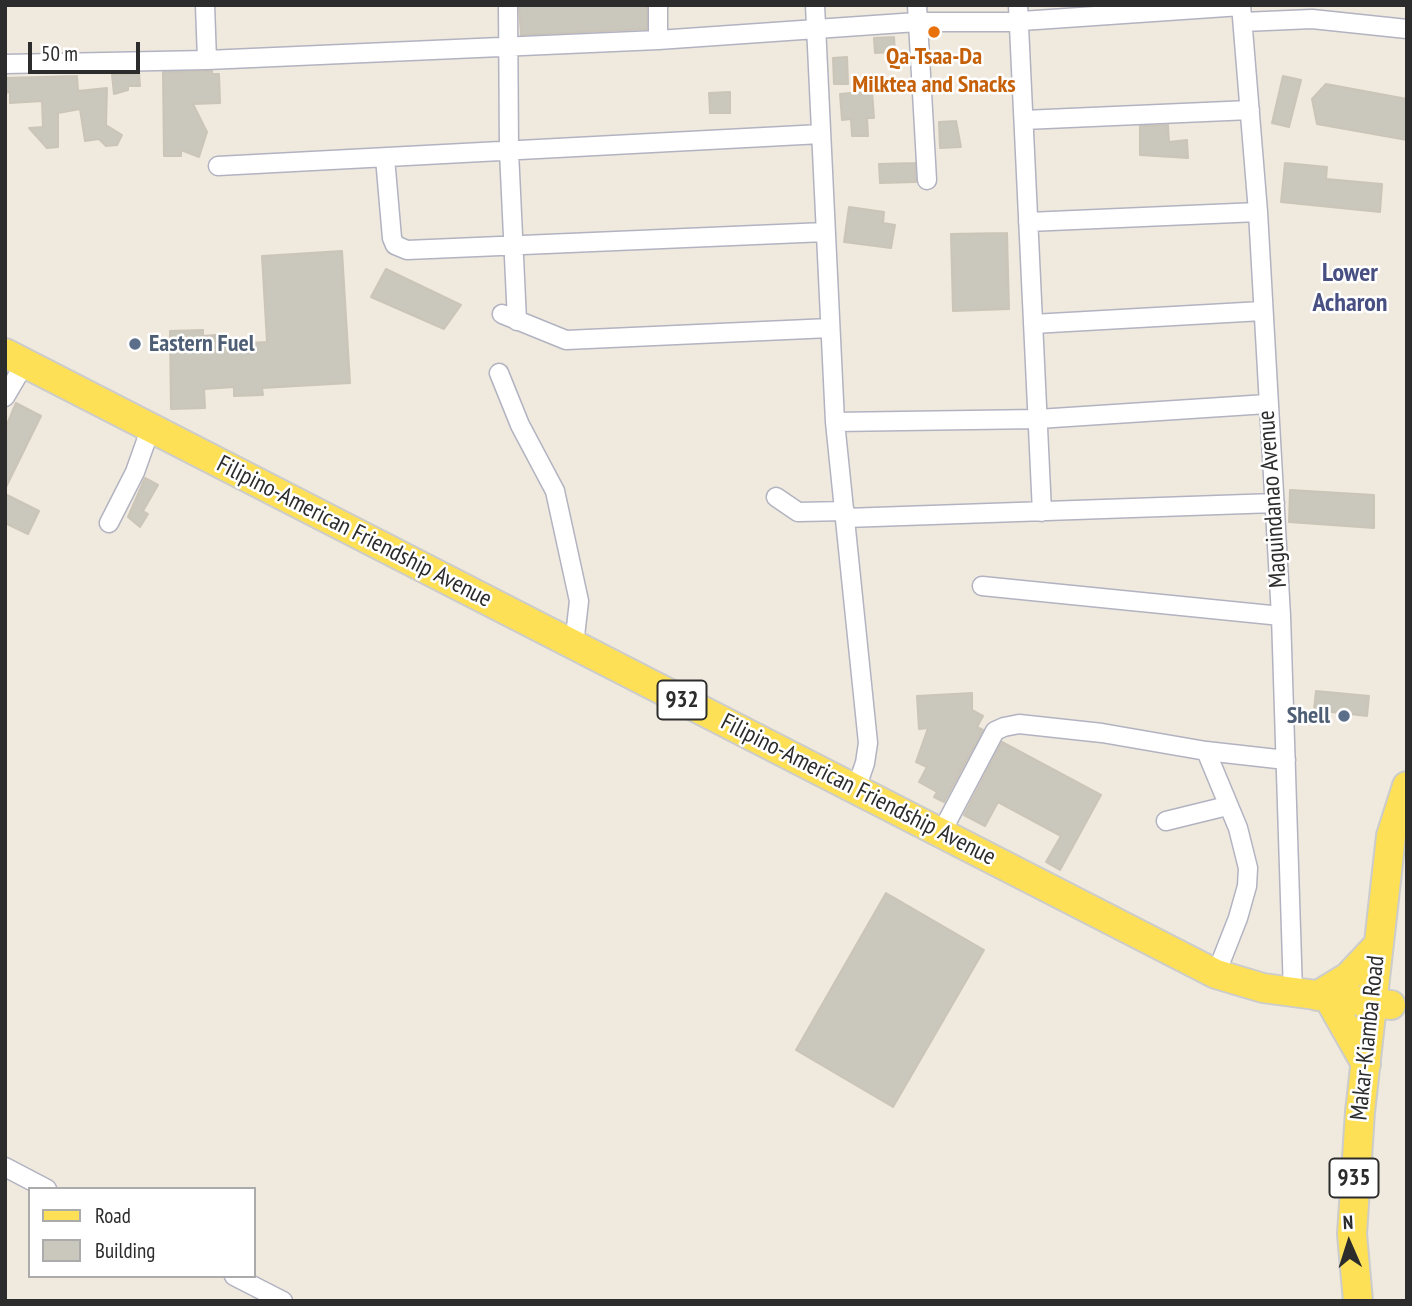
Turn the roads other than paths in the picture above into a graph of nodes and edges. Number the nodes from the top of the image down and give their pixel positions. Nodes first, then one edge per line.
1 (205, 5) edge
2 (508, 5) edge
3 (657, 5) edge
4 (815, 5) edge
5 (1242, 11) edge
6 (917, 13) edge
7 (1018, 13) edge
8 (1407, 28) edge
9 (817, 29) junction
10 (659, 40) junction
11 (507, 46) junction
12 (207, 60) junction
13 (5, 64) edge
14 (1250, 110) junction
15 (1024, 120) junction
16 (821, 134) junction
17 (509, 151) junction
18 (386, 158) junction
19 (218, 166) dead end
20 (927, 180) dead end
21 (1258, 212) junction
22 (1028, 222) junction
23 (825, 232) junction
24 (512, 248) junction
25 (1262, 312) junction
26 (1033, 324) junction
27 (830, 328) junction
28 (15, 358) edge
29 (499, 373) dead end
30 (5, 397) edge
31 (1267, 404) junction
32 (1038, 419) junction
33 (835, 422) junction
34 (151, 427) junction
35 (776, 497) dead end
36 (1275, 503) junction
37 (1042, 512) junction
38 (845, 514) junction
39 (109, 523) dead end
40 (982, 586) dead end
41 (1281, 616) junction
42 (574, 645) junction
43 (1206, 751) junction
44 (1286, 760) junction
45 (1407, 786) edge
46 (856, 789) junction
47 (1227, 806) junction
48 (1166, 821) dead end
49 (941, 833) junction
50 (1407, 862) edge
51 (1379, 944) junction
52 (1216, 974) junction
53 (1312, 996) junction
54 (1382, 1004) junction
55 (1366, 1064) junction
56 (5, 1167) edge
57 (43, 1187) edge
58 (238, 1278) edge
59 (1358, 1297) edge
60 (283, 1301) edge

1 - 12 street
2 - 11 street
3 - 10 street
4 - 9 street
5 - 7 street
5 - 8 street
5 - 14 street, Maguindanao Avenue
6 - 7 street
6 - 9 street
6 - 20 street
7 - 15 street
9 - 10 street
9 - 16 street
10 - 11 street
11 - 12 street
11 - 17 street
12 - 13 street
14 - 15 street
14 - 21 street, Maguindanao Avenue
15 - 22 street
16 - 17 street
16 - 23 street
17 - 18 street
17 - 24 street
18 - 19 street
18 - 24 street
21 - 22 street
21 - 25 street, Maguindanao Avenue
22 - 26 street
23 - 24 street
23 - 27 street
24 - 27 street
25 - 26 street
25 - 31 street, Maguindanao Avenue
26 - 32 street
27 - 33 street
28 - 30 street
28 - 34 main road, Filipino-American Friendship Avenue / 932
29 - 42 street
31 - 32 street
31 - 36 street, Maguindanao Avenue
32 - 33 street
32 - 37 street
33 - 38 street
34 - 39 street
34 - 42 main road, Filipino-American Friendship Avenue / 932
35 - 38 street
36 - 37 street
36 - 41 street, Maguindanao Avenue
37 - 38 street
38 - 46 street
40 - 41 street
41 - 44 street, Maguindanao Avenue
42 - 46 main road, Filipino-American Friendship Avenue / 932
43 - 44 street
43 - 47 street
43 - 49 street
44 - 53 street, Maguindanao Avenue
45 - 51 main road, Makar-Kiamba Road / 935
46 - 49 main road, Filipino-American Friendship Avenue / 932
47 - 48 street
47 - 52 street
49 - 52 main road, Filipino-American Friendship Avenue / 932
50 - 54 main road, Makar-Kiamba Road / 935
51 - 53 main road
51 - 54 main road, Makar-Kiamba Road / 935
52 - 53 main road, Filipino-American Friendship Avenue / 932
53 - 54 main road, Filipino-American Friendship Avenue / 932
53 - 55 main road
54 - 55 main road, Makar-Kiamba Road / 935
54 - 59 main road, Makar-Kiamba Road / 935
55 - 59 main road, Makar-Kiamba Road / 935
56 - 57 street
58 - 60 street

